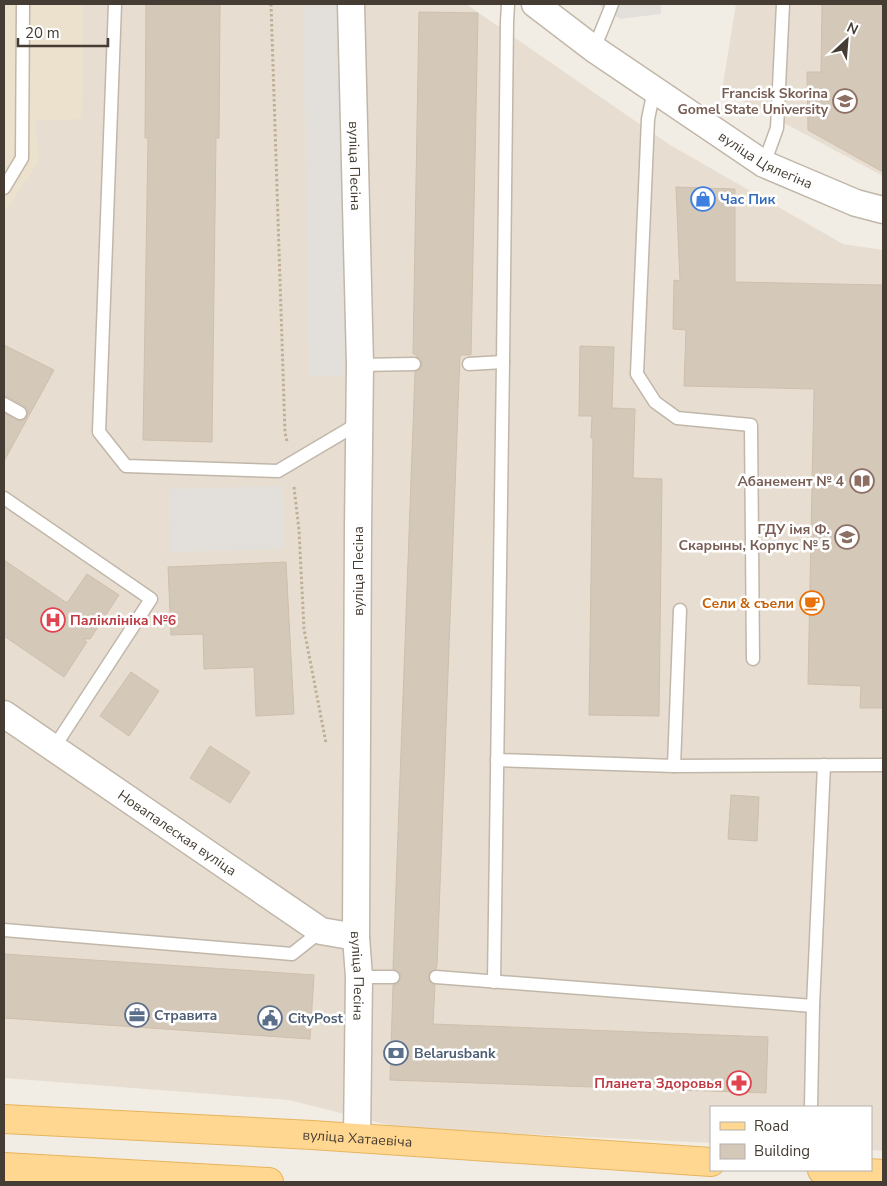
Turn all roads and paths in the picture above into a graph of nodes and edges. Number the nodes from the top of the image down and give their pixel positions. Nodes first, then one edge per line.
1 (23, 4) edge
2 (115, 4) edge
3 (351, 4) edge
4 (508, 4) edge
5 (535, 4) edge
6 (612, 4) edge
7 (782, 4) edge
8 (594, 49) junction
9 (654, 90) junction
10 (764, 164) junction
11 (4, 188) edge
12 (883, 210) edge
13 (503, 362) junction
14 (414, 364) dead end
15 (469, 364) dead end
16 (360, 365) junction
17 (4, 404) edge
18 (20, 414) dead end
19 (359, 424) junction
20 (4, 498) edge
21 (680, 610) dead end
22 (753, 659) dead end
23 (4, 714) edge
24 (53, 749) junction
25 (497, 760) junction
26 (883, 764) edge
27 (824, 765) junction
28 (674, 766) junction
29 (4, 930) edge
30 (321, 931) junction
31 (356, 937) junction
32 (359, 977) junction
33 (393, 977) dead end
34 (436, 977) dead end
35 (494, 982) junction
36 (812, 1006) junction
37 (811, 1106) edge
38 (4, 1119) edge
39 (357, 1138) junction
40 (710, 1162) edge
41 (4, 1167) edge
42 (837, 1171) edge
43 (883, 1174) edge
44 (269, 1182) edge

1 - 11 lane
2 - 19 lane
3 - 16 street, вуліца Песіна
4 - 13 lane
5 - 8 street, вуліца Цялегіна
6 - 8 lane
7 - 10 lane
8 - 9 street, вуліца Цялегіна
9 - 10 street, вуліца Цялегіна
9 - 22 lane
10 - 12 street, вуліца Цялегіна
13 - 15 lane
13 - 25 lane
14 - 16 lane
16 - 19 street, вуліца Песіна
17 - 18 lane
19 - 31 street, вуліца Песіна
20 - 24 lane
21 - 28 lane
23 - 24 street, Новапалеская вуліца
24 - 30 street, Новапалеская вуліца
25 - 28 lane
25 - 35 lane
26 - 27 lane
27 - 28 lane
27 - 36 lane
29 - 30 lane
30 - 31 street, Новапалеская вуліца
31 - 32 street, вуліца Песіна
32 - 33 lane
32 - 39 street, вуліца Песіна
34 - 35 lane
35 - 36 lane
36 - 37 lane
38 - 39 main road, вуліца Хатаевіча
39 - 40 main road, вуліца Хатаевіча
41 - 44 main road
42 - 43 main road

